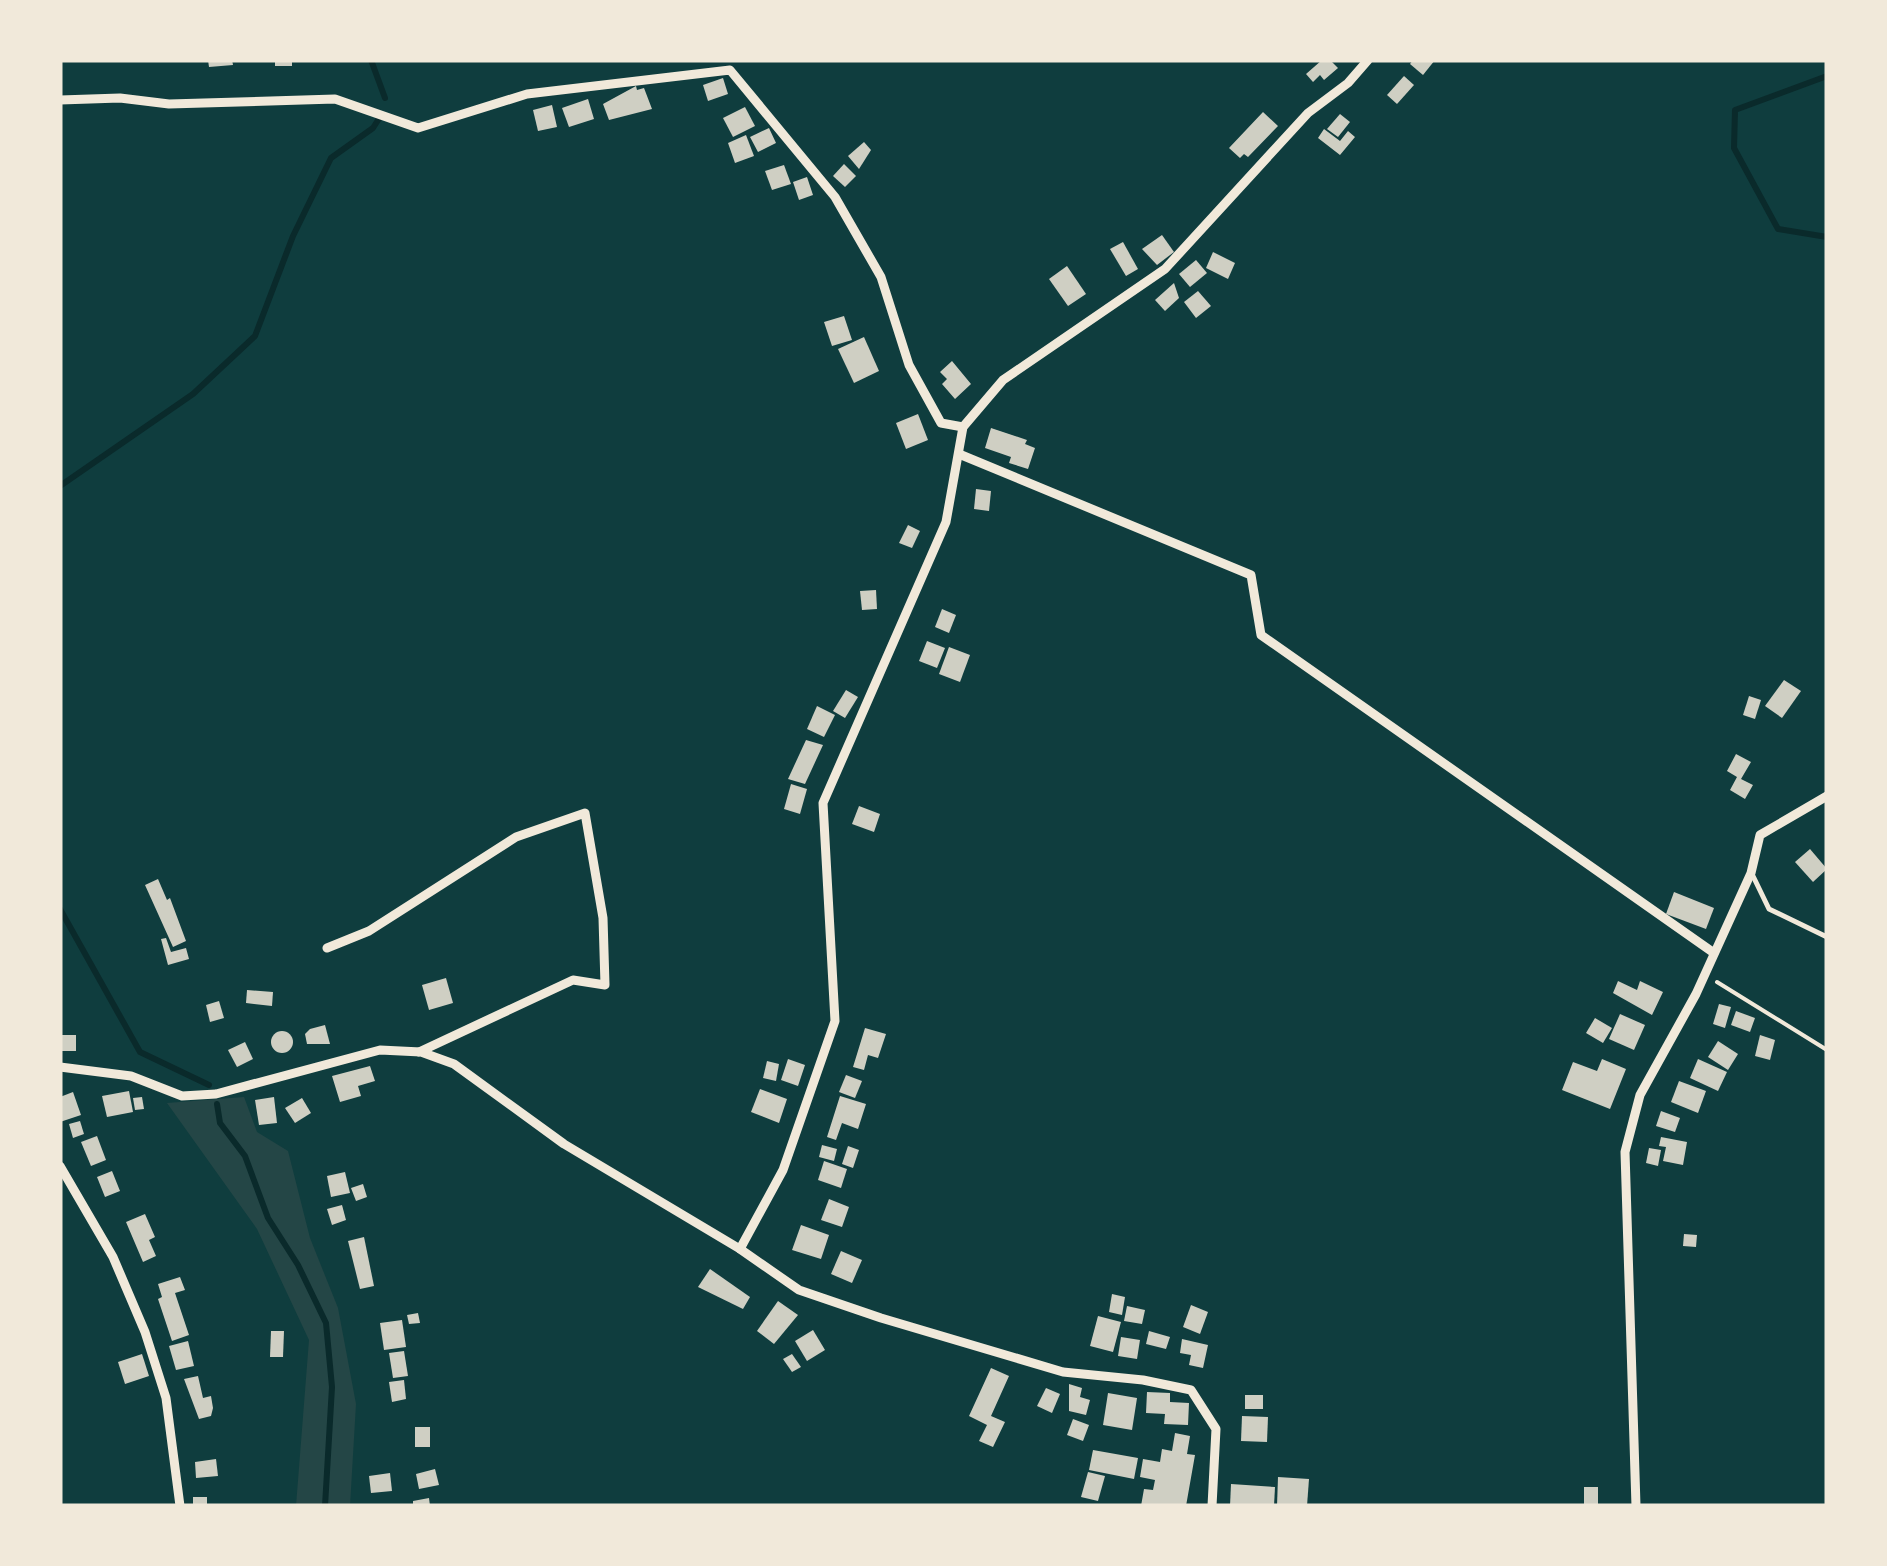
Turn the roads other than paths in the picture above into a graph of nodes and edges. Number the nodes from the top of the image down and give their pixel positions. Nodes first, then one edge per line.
1 (1368, 60) edge
2 (60, 100) edge
3 (962, 427) junction
4 (959, 454) junction
5 (1827, 796) edge
6 (1751, 874) junction
7 (1827, 937) edge
8 (328, 948) dead end
9 (1714, 953) junction
10 (420, 1052) junction
11 (60, 1067) edge
12 (60, 1166) edge
13 (740, 1249) junction
14 (180, 1506) edge
15 (1212, 1506) edge
16 (1636, 1506) edge

1 - 3 street
2 - 3 street
3 - 4 street
4 - 9 street
4 - 13 street
5 - 6 street
6 - 7 lane
6 - 9 street
8 - 10 street
9 - 16 street
10 - 11 street
10 - 13 street
12 - 14 street
13 - 15 street

